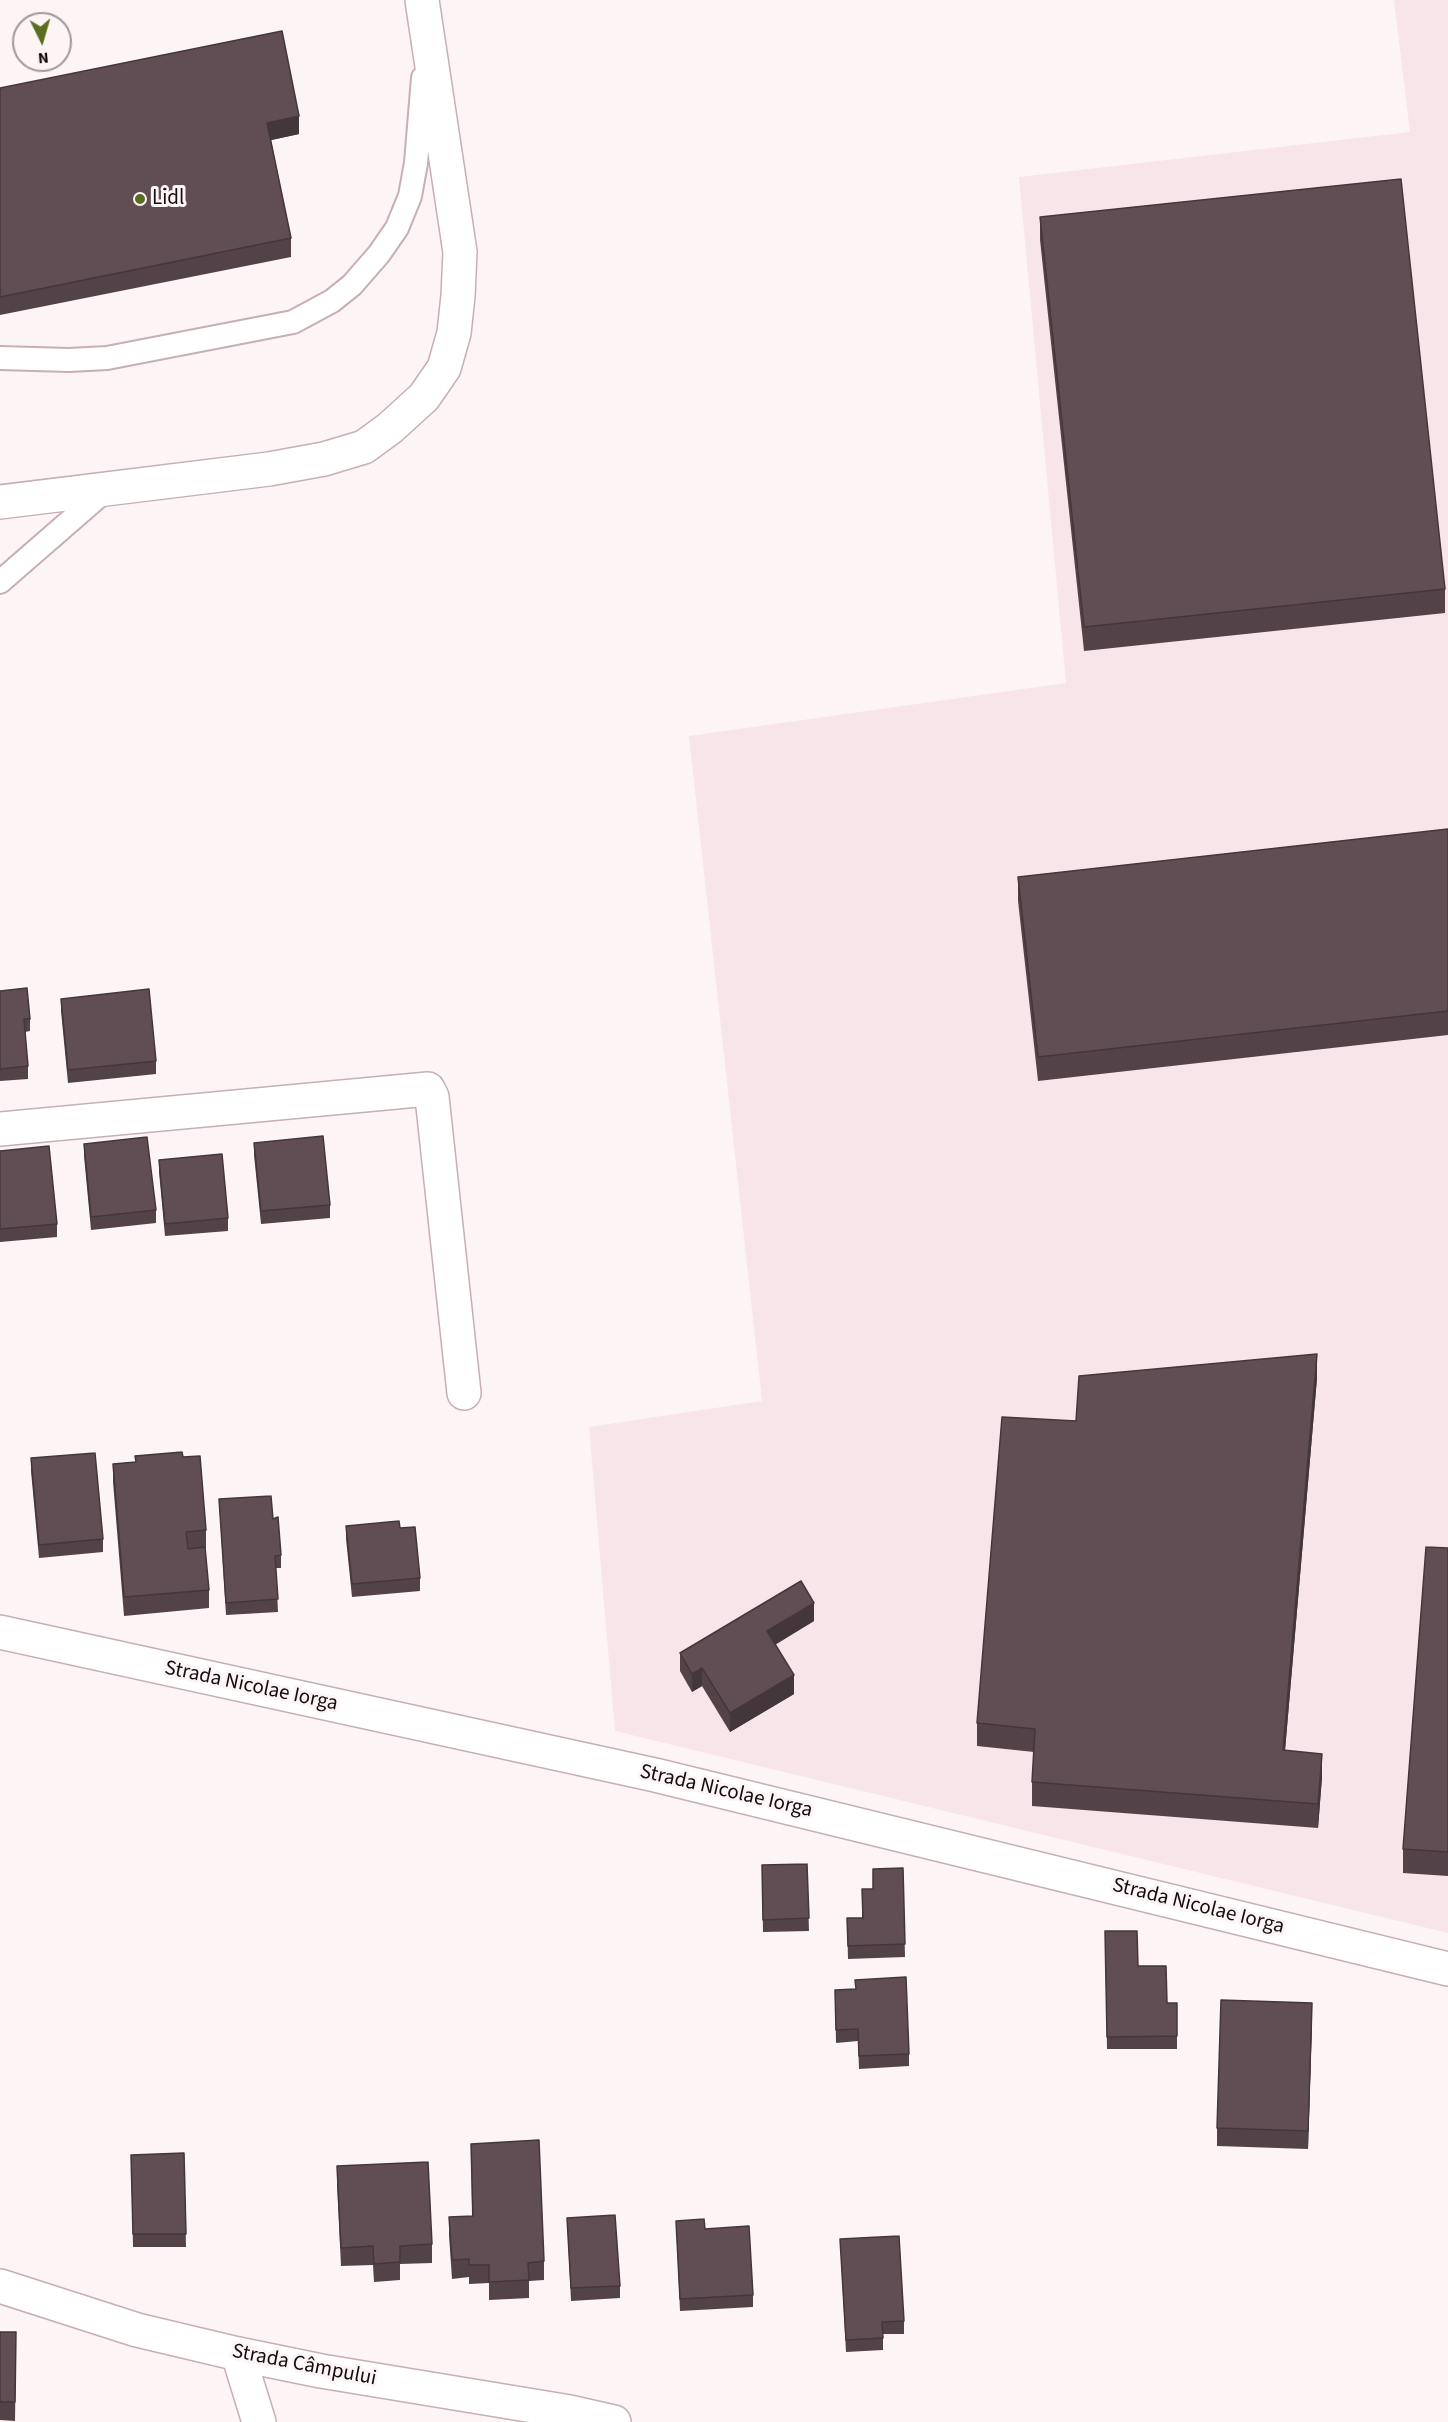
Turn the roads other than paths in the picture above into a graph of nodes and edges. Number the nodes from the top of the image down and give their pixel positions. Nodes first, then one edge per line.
1 (424, 16) edge
2 (0, 358) edge
3 (109, 487) junction
4 (0, 502) edge
5 (0, 582) edge
6 (0, 1129) edge
7 (464, 1393) dead end
8 (0, 1632) edge
9 (1448, 1969) edge
10 (0, 2286) edge
11 (238, 2354) junction
12 (259, 2422) edge
13 (614, 2422) edge

1 - 2 lane
1 - 3 street
3 - 4 street
3 - 5 lane
6 - 7 street
8 - 9 street, Strada Nicolae Iorga
10 - 11 street, Strada Câmpului
11 - 12 street
11 - 13 street, Strada Câmpului

